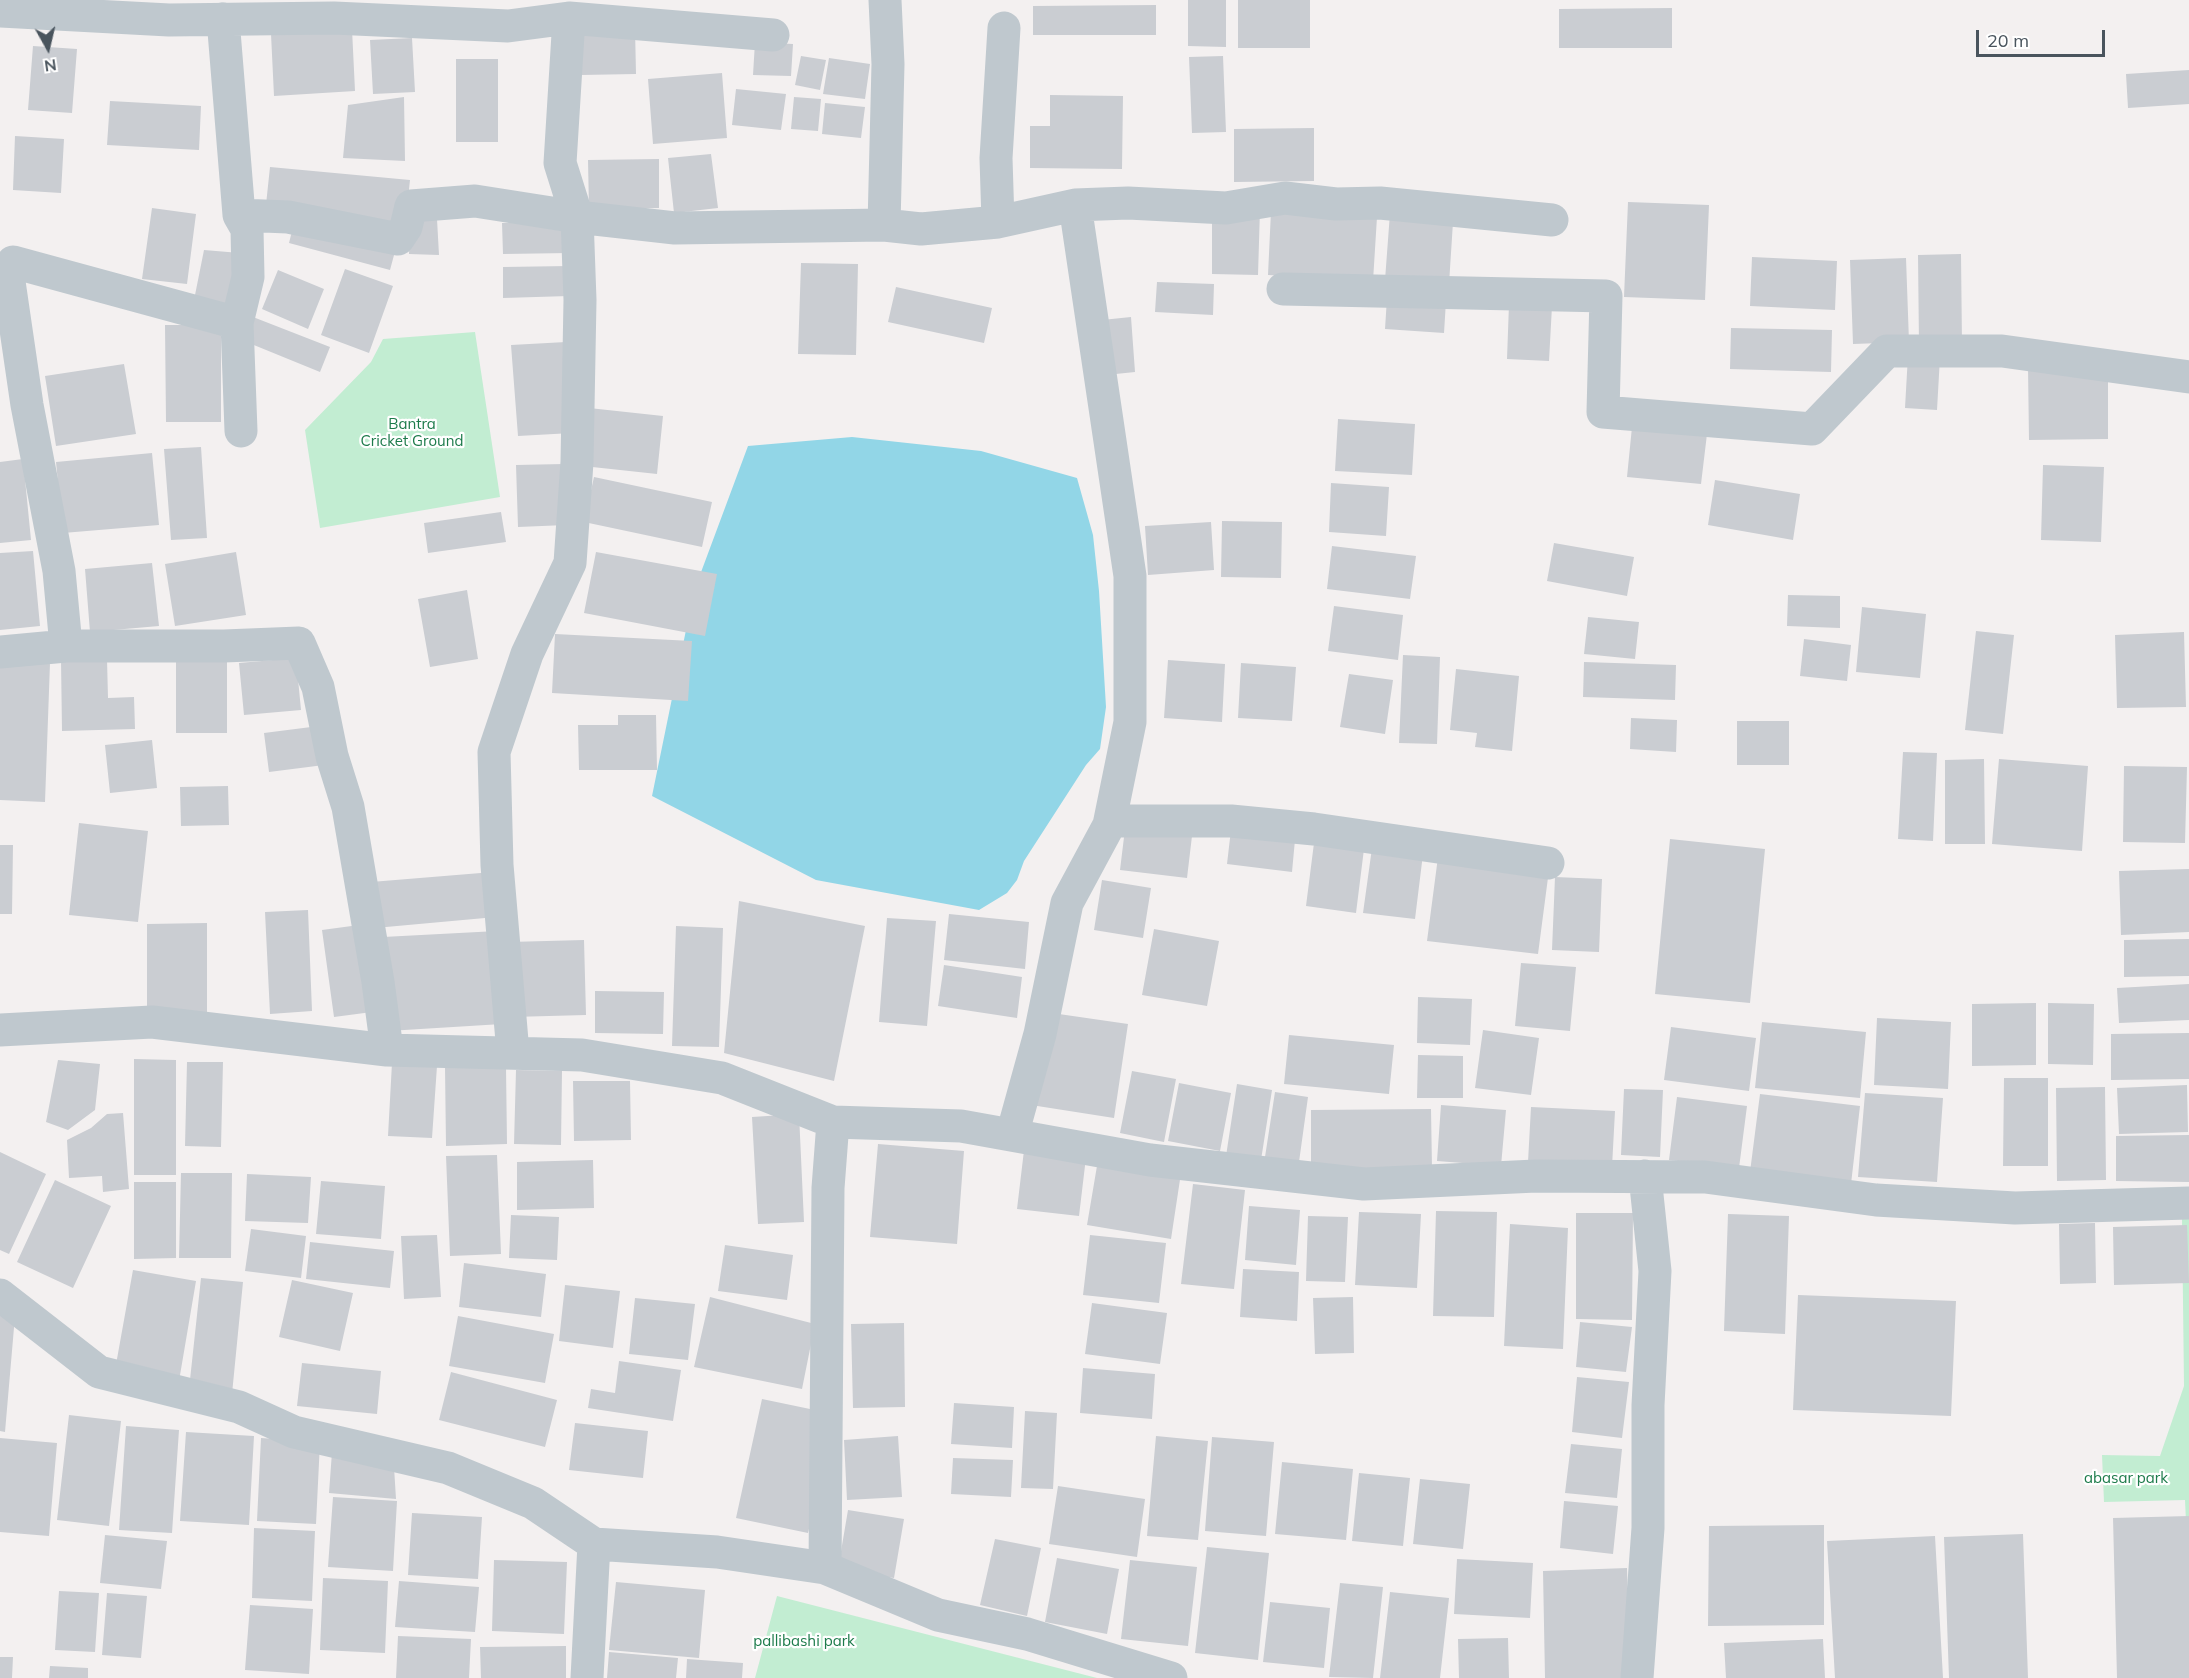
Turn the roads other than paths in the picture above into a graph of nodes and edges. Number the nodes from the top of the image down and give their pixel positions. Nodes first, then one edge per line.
1 (885, 0) edge
2 (294, 9) edge
3 (0, 11) edge
4 (569, 18) junction
5 (223, 19) junction
6 (1004, 28) dead end
7 (773, 35) dead end
8 (1076, 206) junction
9 (239, 215) junction
10 (577, 218) junction
11 (1552, 220) dead end
12 (998, 222) junction
13 (884, 225) junction
14 (1283, 289) dead end
15 (237, 323) junction
16 (2189, 377) edge
17 (241, 431) dead end
18 (66, 646) junction
19 (0, 652) edge
20 (1111, 821) junction
21 (1548, 863) dead end
22 (0, 1030) edge
23 (387, 1050) junction
24 (513, 1053) junction
25 (833, 1122) junction
26 (1012, 1135) junction
27 (1645, 1176) junction
28 (2189, 1203) edge
29 (0, 1295) edge
30 (594, 1544) junction
31 (825, 1569) junction
32 (587, 1678) edge
33 (1171, 1678) edge
34 (1637, 1678) edge

1 - 13 street
2 - 4 street
2 - 5 street
3 - 5 street
4 - 7 street
4 - 10 street
5 - 9 street
6 - 12 street
8 - 11 street
8 - 12 street
8 - 20 street
9 - 10 street
9 - 15 street
10 - 13 street
10 - 24 street
12 - 13 street
14 - 16 street
15 - 17 street
15 - 18 street
18 - 19 street
18 - 23 street
20 - 21 street
20 - 26 street
22 - 23 street
23 - 24 street
24 - 25 street
25 - 26 street
25 - 31 street
26 - 27 street
27 - 28 street
27 - 34 street
29 - 30 street
30 - 31 street
30 - 32 street
31 - 33 street

